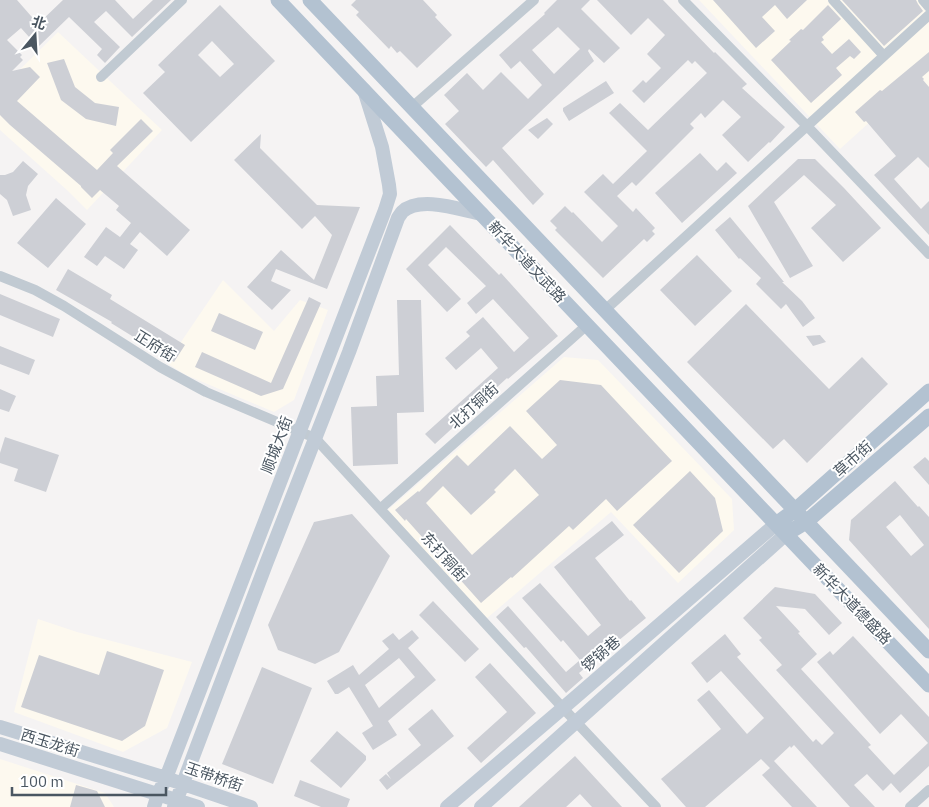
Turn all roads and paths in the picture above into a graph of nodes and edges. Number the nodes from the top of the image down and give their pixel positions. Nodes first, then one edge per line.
1 (182, 0) edge
2 (278, 0) edge
3 (310, 0) edge
4 (534, 0) edge
5 (683, 0) edge
6 (833, 0) edge
7 (923, 0) edge
8 (929, 7) edge
9 (929, 15) edge
10 (884, 56) junction
11 (101, 77) dead end
12 (364, 90) junction
13 (412, 107) junction
14 (807, 126) junction
15 (482, 214) junction
16 (929, 254) edge
17 (1, 279) edge
18 (605, 310) junction
19 (587, 325) junction
20 (929, 391) edge
21 (929, 416) edge
22 (299, 432) junction
23 (315, 438) junction
24 (380, 509) junction
25 (795, 510) junction
26 (806, 522) junction
27 (781, 529) junction
28 (929, 651) edge
29 (929, 685) edge
30 (563, 708) junction
31 (576, 722) junction
32 (0, 727) edge
33 (0, 744) edge
34 (166, 778) junction
35 (182, 783) junction
36 (929, 790) edge
37 (156, 800) edge
38 (175, 803) edge
39 (198, 807) edge
40 (251, 807) edge
41 (447, 807) edge
42 (481, 807) edge
43 (656, 807) edge
44 (910, 807) edge

1 - 11 street
2 - 12 main road, 新华大道文武路
3 - 13 main road, 新华大道文武路
4 - 13 street
5 - 14 street
6 - 10 street
7 - 8 street
9 - 10 street
10 - 14 street
12 - 15 main road, 新华大道文武路
12 - 22 main road, 顺城大街
13 - 18 main road, 新华大道文武路
14 - 16 street
14 - 18 street
15 - 19 main road, 新华大道文武路
15 - 23 main road
17 - 22 street, 正府街
18 - 25 main road, 新华大道文武路
19 - 24 street, 北打铜街
19 - 27 main road, 新华大道文武路
20 - 25 main road, 草市街
21 - 26 main road, 草市街
22 - 23 street, 东打铜街
22 - 34 main road, 顺城大街
23 - 24 street, 东打铜街
23 - 35 main road
24 - 30 street, 东打铜街
25 - 26 main road, 新华大道德盛路
25 - 27 main road, 草市街
26 - 27 main road, 草市街
26 - 28 main road, 新华大道德盛路
27 - 29 main road, 新华大道德盛路
27 - 30 main road, 锣锅巷
27 - 31 main road
30 - 31 street, 东打铜街
30 - 41 main road, 锣锅巷
31 - 42 main road
31 - 43 street, 东打铜街
32 - 34 main road, 西玉龙街
33 - 37 main road, 西玉龙街
34 - 35 main road, 玉带桥街
34 - 37 main road, 顺城大街
35 - 38 main road
35 - 40 main road, 玉带桥街
36 - 44 street
37 - 38 main road, 西玉龙街
38 - 39 main road, 西玉龙街

